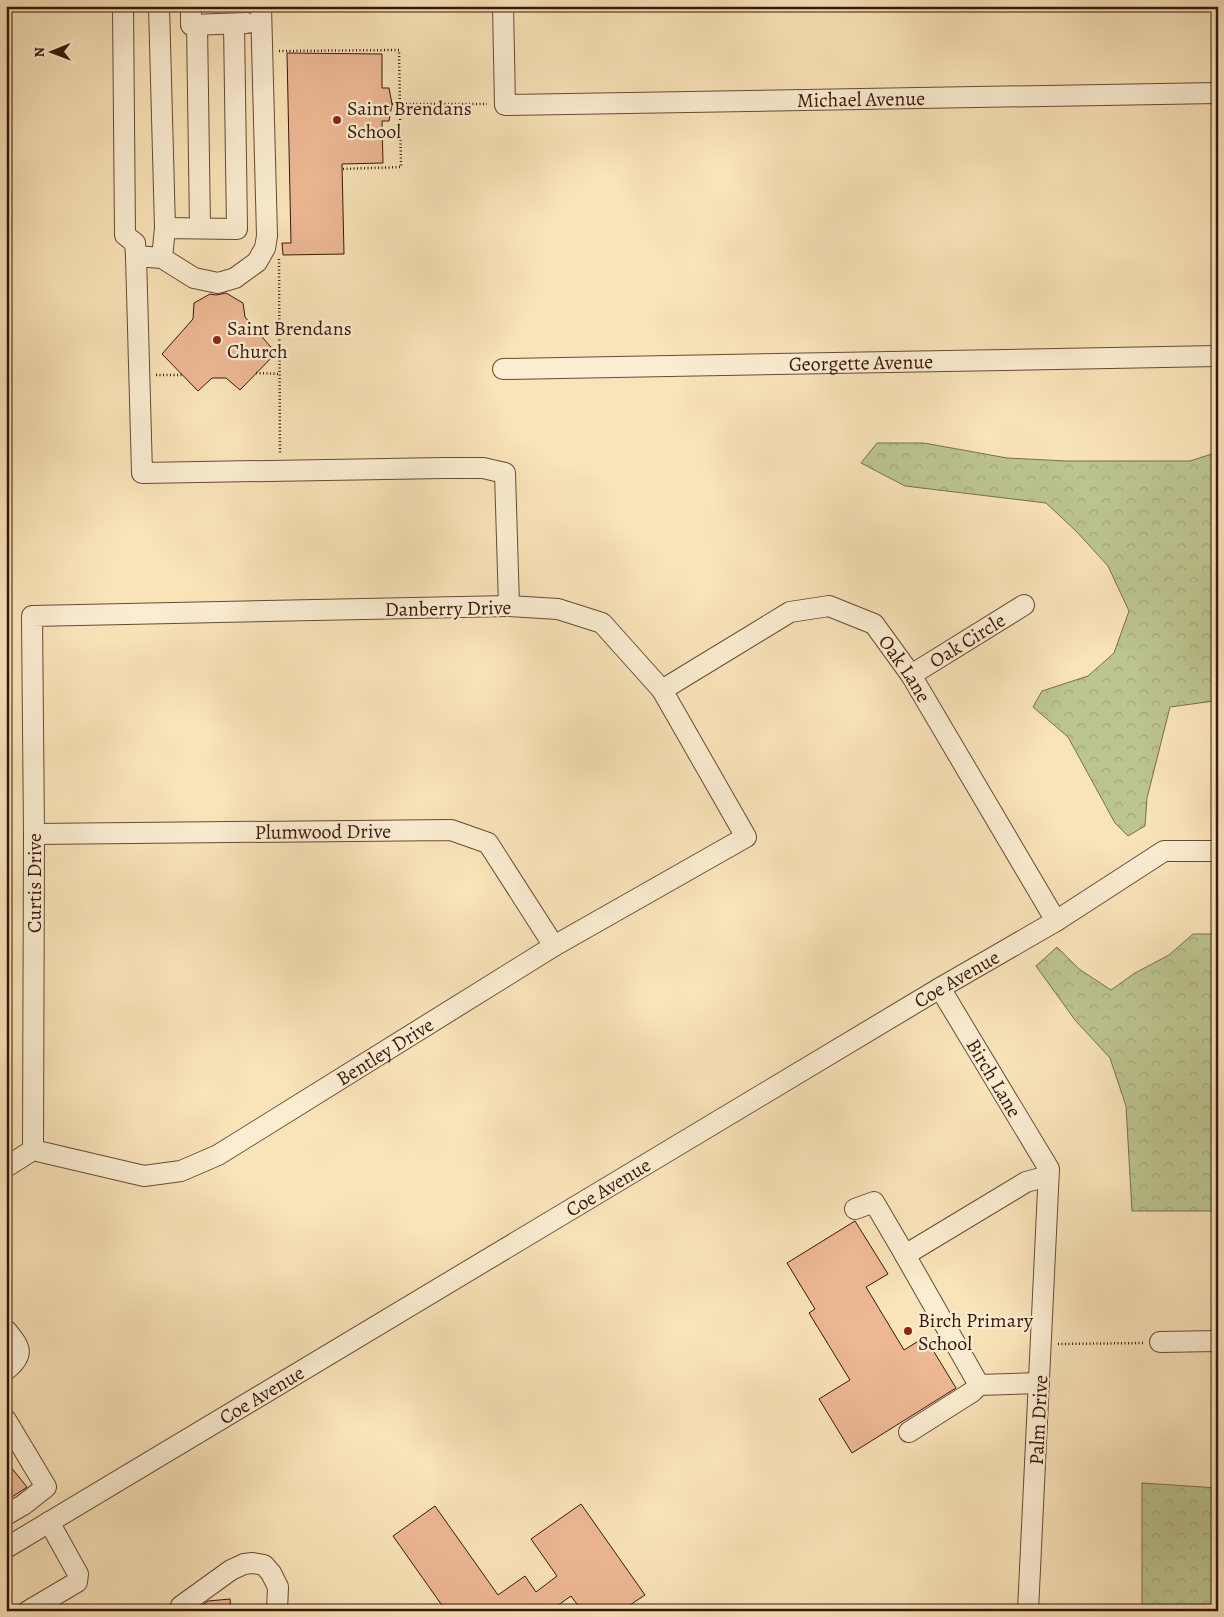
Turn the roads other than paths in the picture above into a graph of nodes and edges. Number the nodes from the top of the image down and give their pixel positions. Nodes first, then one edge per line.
1 (123, 6) edge
2 (158, 6) edge
3 (503, 6) edge
4 (261, 14) edge
5 (194, 15) edge
6 (234, 24) junction
7 (1218, 93) edge
8 (165, 228) junction
9 (200, 228) junction
10 (237, 229) junction
11 (266, 230) junction
12 (136, 256) junction
13 (162, 258) junction
14 (1218, 356) edge
15 (503, 369) dead end
16 (1024, 605) dead end
17 (509, 606) junction
18 (32, 616) joint
19 (910, 675) junction
20 (662, 690) junction
21 (34, 834) junction
22 (746, 837) joint
23 (1218, 851) edge
24 (1056, 921) junction
25 (554, 946) junction
26 (940, 988) junction
27 (33, 1150) junction
28 (6, 1167) edge
29 (1049, 1172) junction
30 (855, 1208) dead end
31 (905, 1255) junction
32 (6, 1330) edge
33 (1218, 1341) edge
34 (1160, 1342) road end
35 (6, 1370) edge
36 (1039, 1383) junction
37 (979, 1385) junction
38 (6, 1420) edge
39 (909, 1432) dead end
40 (6, 1515) edge
41 (49, 1522) junction
42 (6, 1548) edge
43 (28, 1611) edge
44 (181, 1611) edge
45 (277, 1611) edge
46 (1028, 1611) edge

1 - 12 street
2 - 8 street
3 - 7 street, Michael Avenue
4 - 6 street
4 - 11 street
5 - 6 street
5 - 9 street
6 - 10 street
8 - 9 street
8 - 13 street
9 - 10 street
10 - 11 street
11 - 13 street
12 - 13 street
12 - 17 street
14 - 15 street, Georgette Avenue
16 - 19 street, Oak Circle
17 - 18 street, Danberry Drive
17 - 20 street, Danberry Drive
18 - 21 street, Curtis Drive
19 - 20 street, Oak Lane
19 - 24 street, Oak Lane
20 - 22 street, Danberry Drive
21 - 25 street, Plumwood Drive
21 - 27 street, Curtis Drive
22 - 25 street, Bentley Drive
23 - 24 street, Coe Avenue
24 - 26 street, Coe Avenue
25 - 27 street, Bentley Drive
26 - 29 street, Birch Lane
26 - 41 street, Coe Avenue
27 - 28 street
29 - 31 street
29 - 36 street, Palm Drive
30 - 31 street
31 - 37 street
32 - 35 street
33 - 34 street
36 - 37 street
36 - 46 street, Palm Drive
37 - 39 street
38 - 40 street
41 - 42 street, Coe Avenue
41 - 43 street
44 - 45 street

